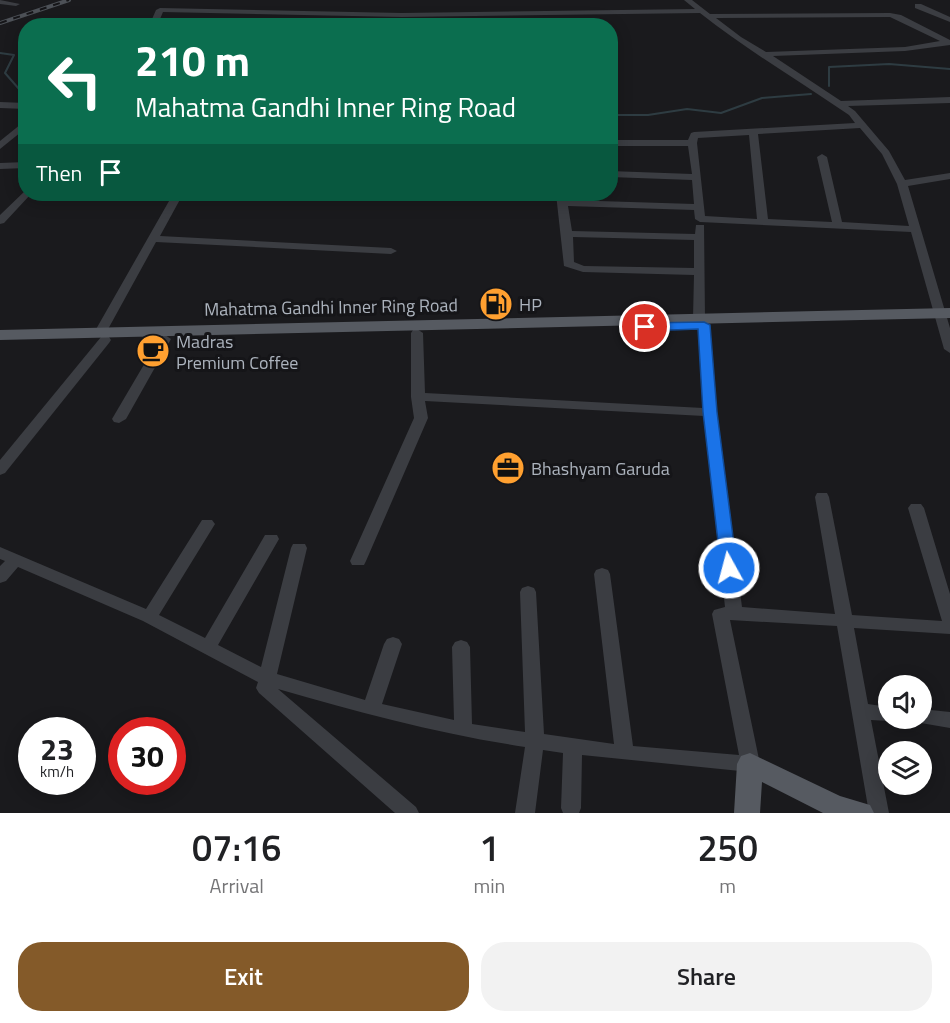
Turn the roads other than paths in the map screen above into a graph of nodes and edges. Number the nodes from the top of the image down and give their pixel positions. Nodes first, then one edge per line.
1 (166, 0) edge
2 (688, 0) edge
3 (918, 6) dead end
4 (160, 10) junction
5 (705, 14) junction
6 (156, 18) edge
7 (950, 20) edge
8 (950, 43) edge
9 (765, 54) junction
10 (950, 100) edge
11 (839, 104) junction
12 (0, 105) edge
13 (18, 106) edge
14 (863, 125) junction
15 (18, 130) edge
16 (753, 130) junction
17 (618, 143) edge
18 (692, 143) junction
19 (0, 146) edge
20 (822, 157) dead end
21 (18, 165) edge
22 (0, 166) edge
23 (618, 174) edge
24 (950, 176) edge
25 (697, 177) junction
26 (902, 184) junction
27 (19, 201) edge
28 (174, 201) edge
29 (562, 201) edge
30 (608, 201) edge
31 (699, 207) junction
32 (700, 219) junction
33 (0, 221) edge
34 (763, 222) junction
35 (838, 226) junction
36 (913, 229) junction
37 (567, 234) junction
38 (700, 237) junction
39 (153, 239) junction
40 (392, 252) dead end
41 (699, 272) junction
42 (945, 316) edge
43 (701, 322) junction
44 (417, 333) junction
45 (0, 335) edge
46 (103, 336) junction
47 (165, 339) junction
48 (0, 342) edge
49 (950, 349) edge
50 (418, 397) junction
51 (710, 412) junction
52 (119, 419) dead end
53 (0, 470) edge
54 (822, 497) dead end
55 (916, 508) dead end
56 (207, 524) dead end
57 (271, 539) dead end
58 (299, 548) dead end
59 (8, 557) edge
60 (358, 561) dead end
61 (602, 574) dead end
62 (0, 577) edge
63 (528, 592) dead end
64 (734, 613) junction
65 (149, 617) junction
66 (845, 620) junction
67 (950, 621) edge
68 (950, 628) edge
69 (393, 644) dead end
70 (461, 647) dead end
71 (208, 648) junction
72 (266, 678) junction
73 (371, 709) junction
74 (861, 711) junction
75 (878, 713) edge
76 (932, 718) edge
77 (950, 720) edge
78 (463, 730) junction
79 (536, 741) junction
80 (573, 746) junction
81 (625, 753) junction
82 (750, 764) junction
83 (571, 808) dead end
84 (835, 809) edge
85 (409, 813) edge
86 (525, 813) edge
87 (747, 813) edge
88 (861, 813) edge
89 (879, 813) edge

1 - 4 street
2 - 5 street
3 - 7 street
4 - 5 street
4 - 6 street
5 - 8 street
5 - 9 street
8 - 9 street
9 - 11 street
10 - 11 street
11 - 14 street
12 - 13 street
14 - 16 street
14 - 26 street
15 - 19 street
16 - 18 street
16 - 34 street
17 - 18 street
18 - 25 street
20 - 35 street
21 - 22 street
23 - 25 street
24 - 26 street
25 - 31 street
26 - 36 street
27 - 33 street
28 - 39 street
29 - 37 street
30 - 31 street
31 - 32 street
32 - 34 street
32 - 38 street
34 - 35 street
35 - 36 street
36 - 42 street
37 - 38 street
37 - 41 street
38 - 41 street
39 - 40 street
39 - 46 street
41 - 43 street
42 - 43 main road, Mahatma Gandhi Inner Ring Road
42 - 49 street
43 - 44 main road, Mahatma Gandhi Inner Ring Road
43 - 46 main road, Mahatma Gandhi Inner Ring Road
43 - 51 street
44 - 47 main road, Mahatma Gandhi Inner Ring Road
44 - 50 street
45 - 46 main road, Mahatma Gandhi Inner Ring Road
46 - 47 main road, Mahatma Gandhi Inner Ring Road
46 - 48 main road, Mahatma Gandhi Inner Ring Road
46 - 53 street
47 - 52 street
50 - 51 street
50 - 60 street
51 - 64 street
54 - 66 street
55 - 67 street
56 - 65 street
57 - 71 street
58 - 72 street
59 - 62 street
59 - 65 street
61 - 81 street
63 - 79 street
64 - 66 street
64 - 82 street
65 - 71 street
66 - 68 street
66 - 74 street
69 - 73 street
70 - 78 street
71 - 72 street
72 - 73 street
72 - 85 street
73 - 78 street
74 - 75 street
74 - 89 street
76 - 77 street
78 - 79 street
79 - 80 street
79 - 86 street
80 - 81 street
80 - 83 street
81 - 82 street
82 - 84 main road
82 - 87 main road
84 - 88 main road

